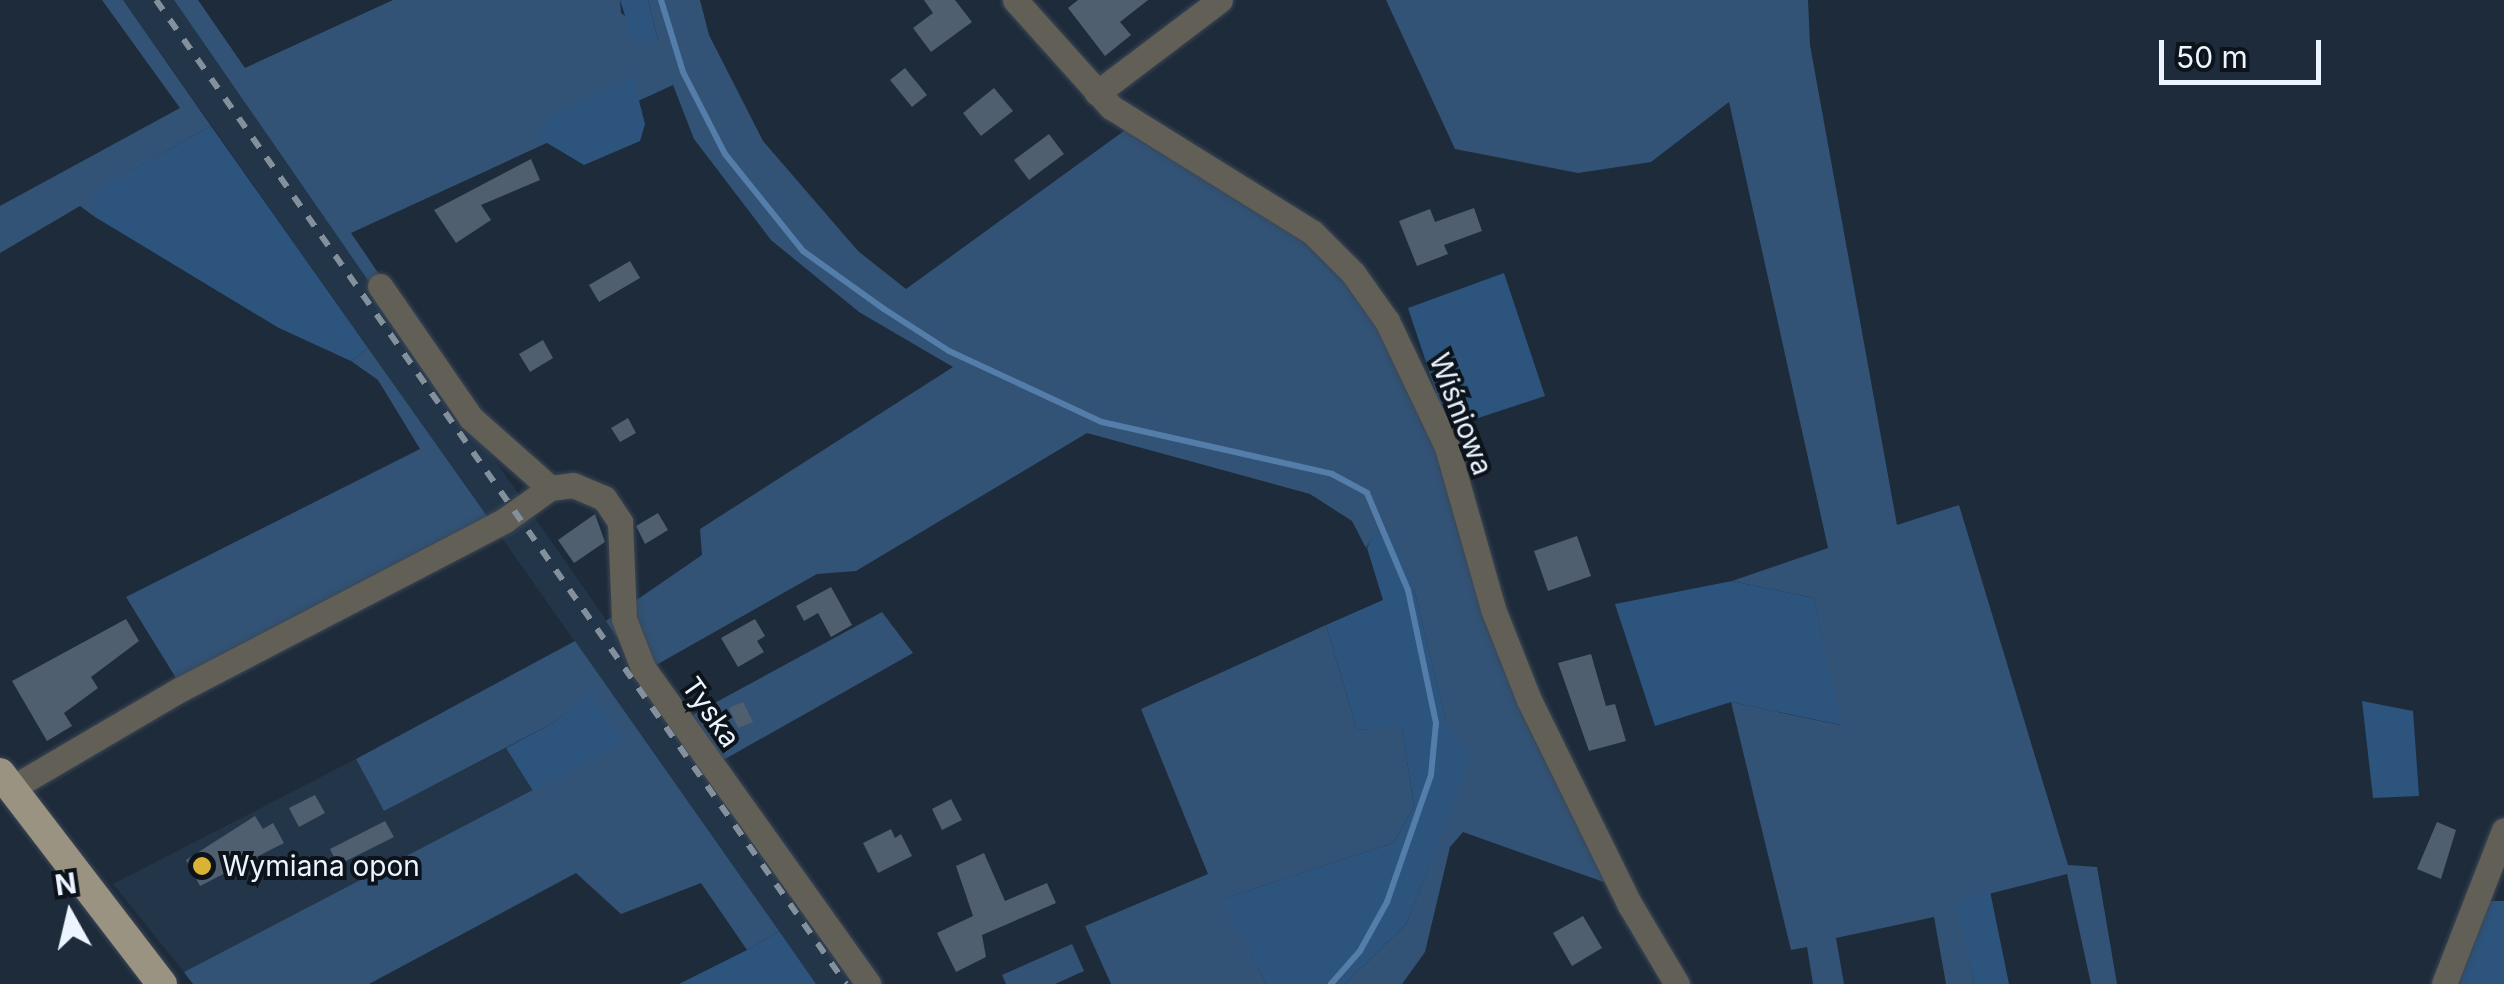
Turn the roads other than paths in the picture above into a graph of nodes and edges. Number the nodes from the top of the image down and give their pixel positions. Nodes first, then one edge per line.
1 (1015, 0) edge
2 (1220, 0) edge
3 (1098, 93) junction
4 (380, 286) dead end
5 (550, 488) junction
6 (6, 781) edge
7 (2504, 830) edge
8 (162, 984) edge
9 (868, 984) edge
10 (1676, 984) edge
11 (2444, 984) edge

1 - 3 street, Wiśniowa
2 - 3 street
3 - 10 street, Wiśniowa
4 - 5 street
5 - 6 street
5 - 9 street, Tyska
6 - 8 main road
7 - 11 street

